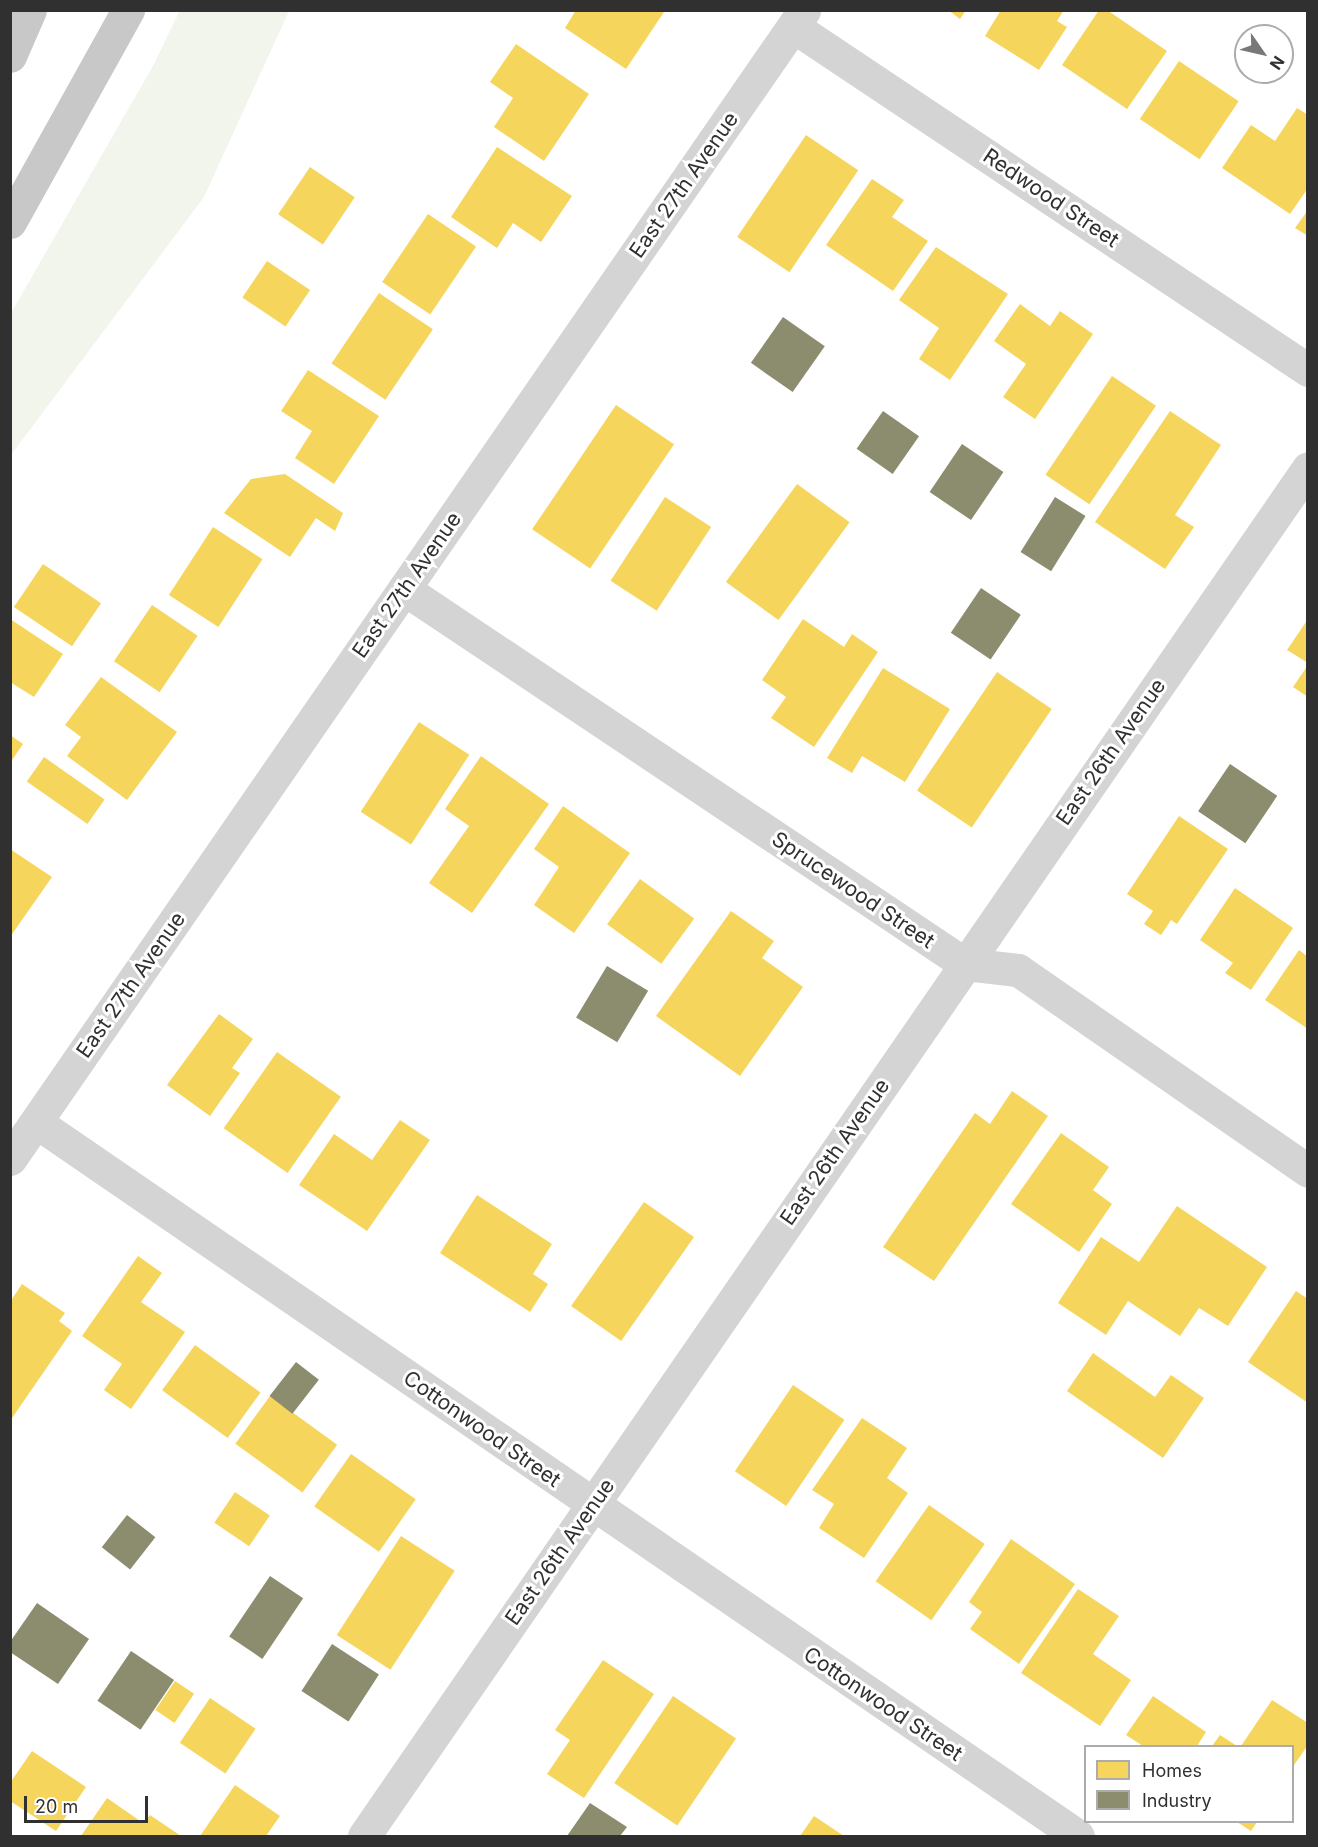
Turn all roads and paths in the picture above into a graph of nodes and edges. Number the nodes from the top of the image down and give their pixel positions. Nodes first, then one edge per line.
1 (30, 10) edge
2 (128, 10) edge
3 (799, 19) edge
4 (10, 56) edge
5 (10, 222) edge
6 (1308, 370) edge
7 (1308, 468) edge
8 (404, 589) junction
9 (965, 964) junction
10 (36, 1122) junction
11 (10, 1159) edge
12 (1308, 1171) edge
13 (592, 1505) junction
14 (364, 1836) edge
15 (1078, 1836) edge

1 - 4 main road
2 - 5 main road
3 - 6 street, Redwood Street
3 - 8 street, East 27th Avenue
7 - 9 street, East 26th Avenue
8 - 9 street, Sprucewood Street
8 - 10 street, East 27th Avenue
9 - 12 street, Sprucewood Street
9 - 13 street, East 26th Avenue
10 - 11 street, East 27th Avenue
10 - 13 street, Cottonwood Street
13 - 14 street, East 26th Avenue
13 - 15 street, Cottonwood Street

